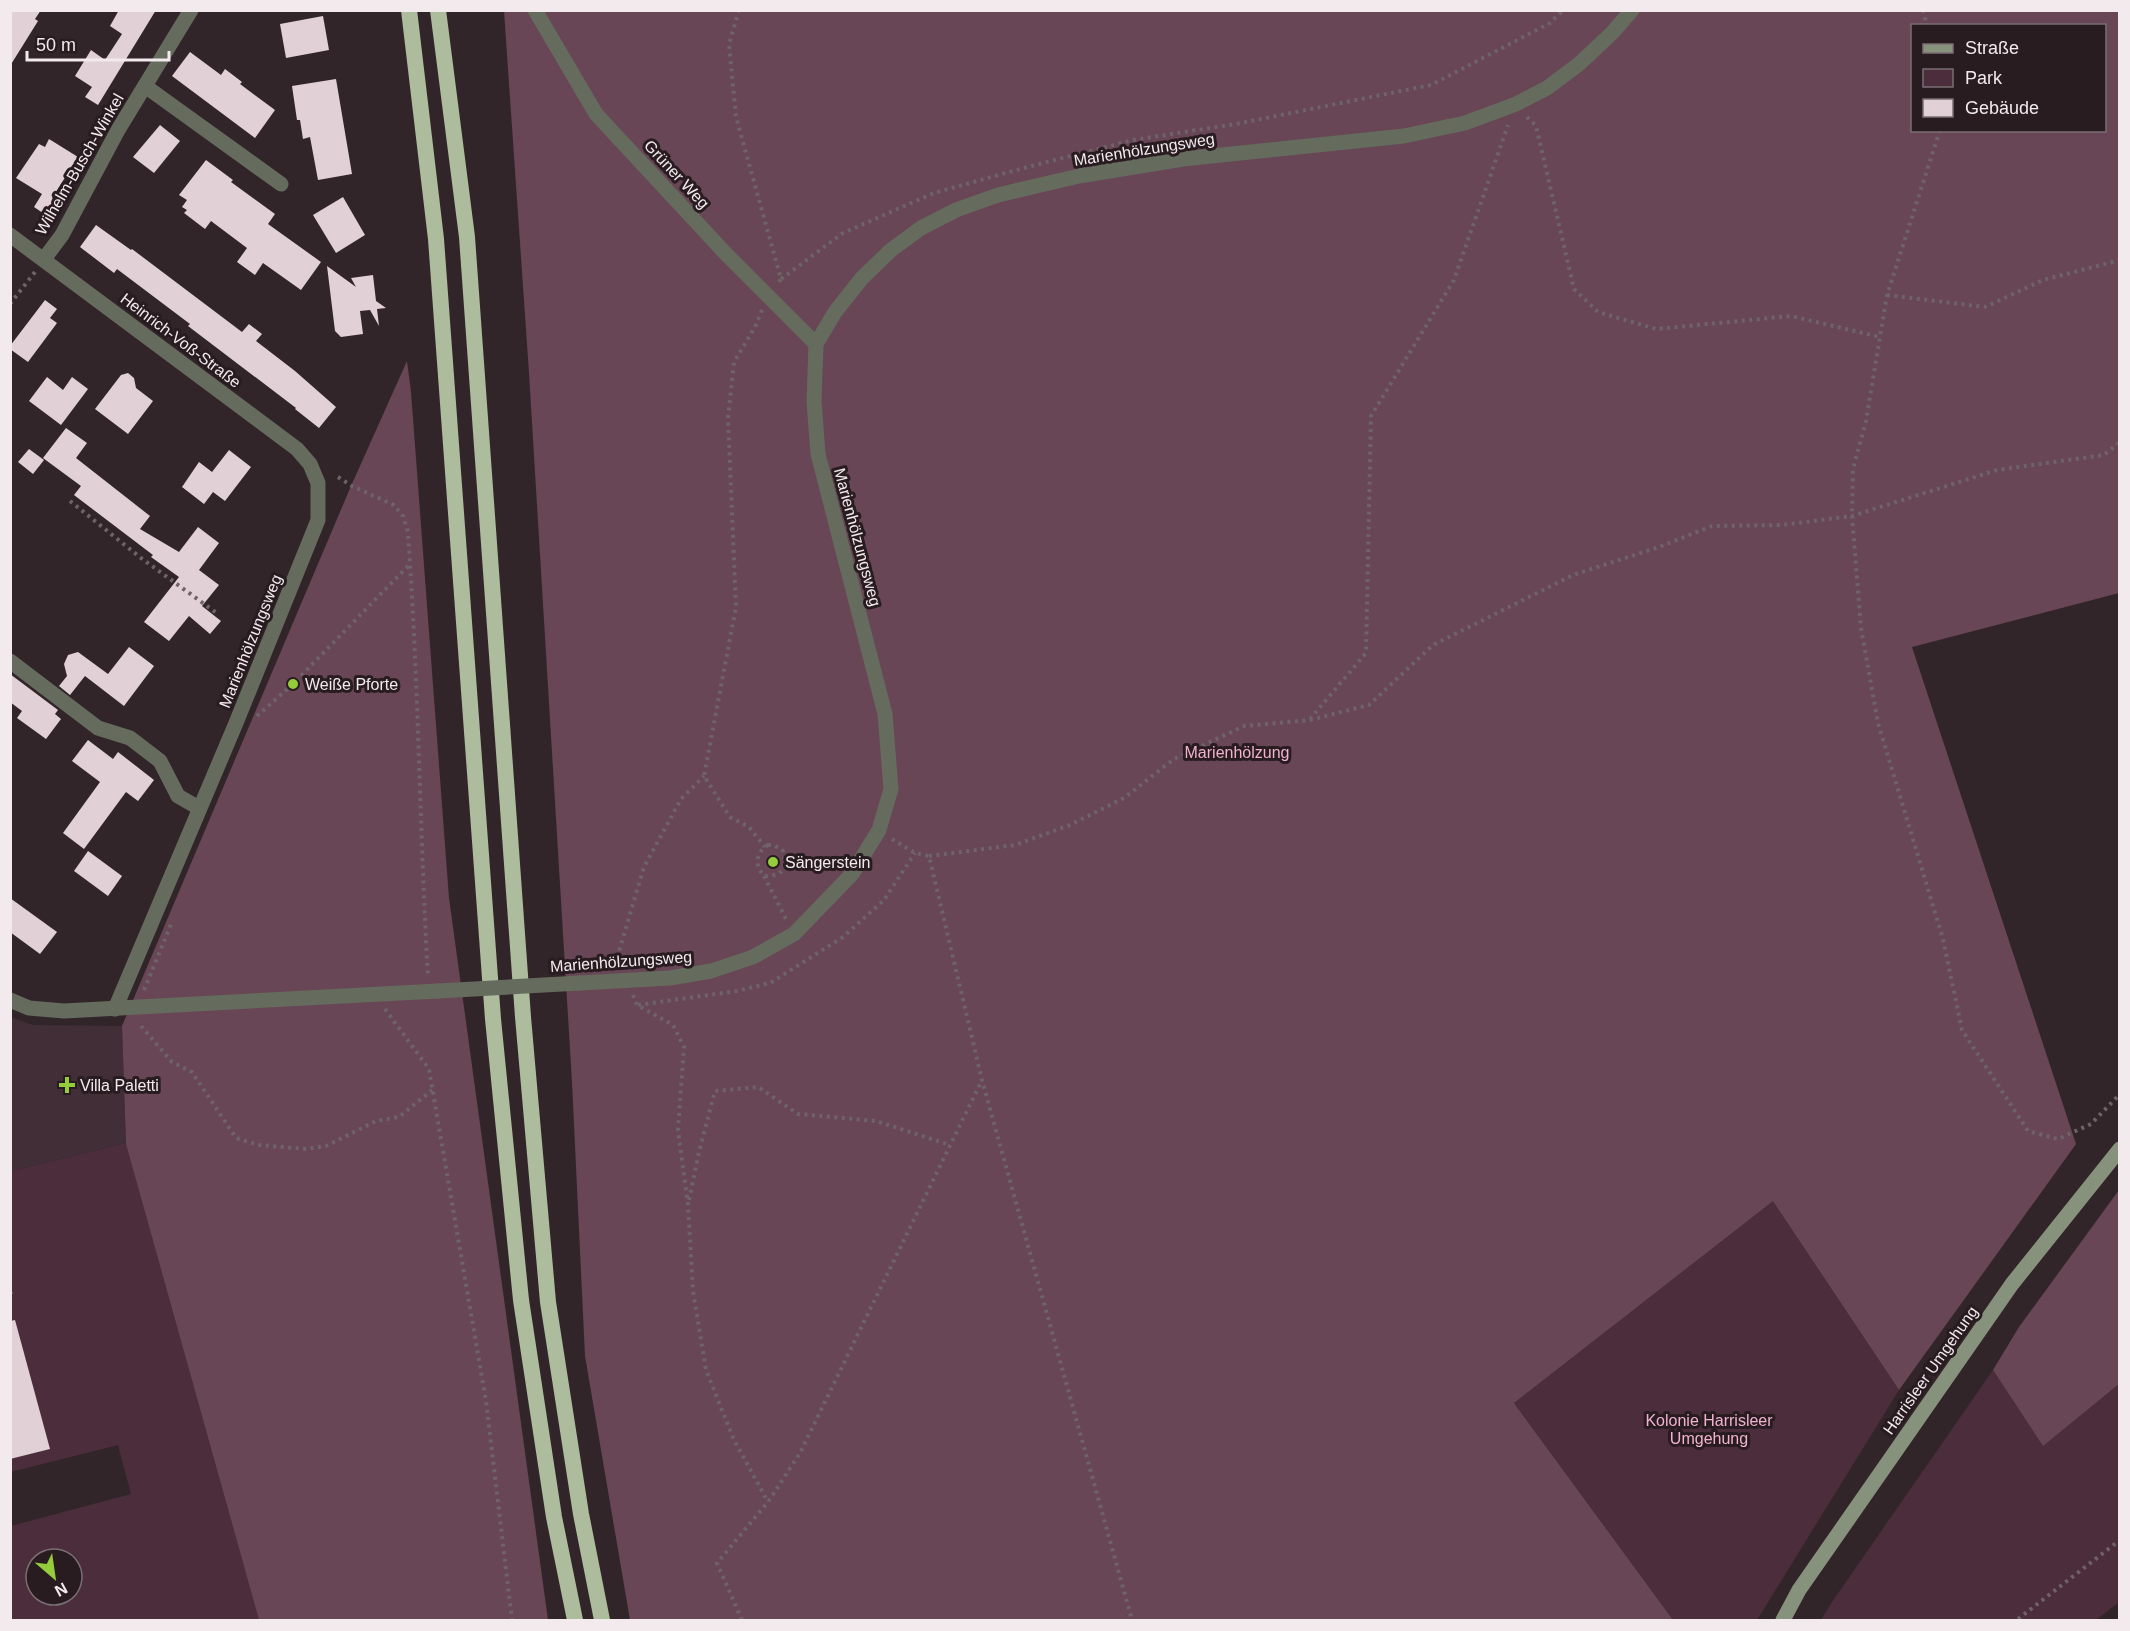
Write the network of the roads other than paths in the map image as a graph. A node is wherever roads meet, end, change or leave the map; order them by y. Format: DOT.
graph roads {
  1 [pos="191,10"];
  2 [pos="409,10"];
  3 [pos="438,10"];
  4 [pos="535,10"];
  5 [pos="1632,10"];
  6 [pos="145,86"];
  7 [pos="281,184"];
  8 [pos="10,235"];
  9 [pos="44,259"];
  10 [pos="816,344"];
  11 [pos="318,483"];
  12 [pos="10,661"];
  13 [pos="199,808"];
  14 [pos="10,1000"];
  15 [pos="115,1009"];
  16 [pos="2120,1149"];
  17 [pos="575,1620"];
  18 [pos="602,1620"];
  19 [pos="1783,1620"];
  1 -- 6 [label="street, Wilhelm-Busch-Winkel"];
  2 -- 17 [label="highway"];
  3 -- 18 [label="highway"];
  4 -- 10 [label="street, Grüner Weg"];
  5 -- 10 [label="street, Marienhölzungsweg"];
  6 -- 7 [label="street, Wilhelm-Busch-Winkel"];
  6 -- 9 [label="street, Wilhelm-Busch-Winkel"];
  8 -- 9 [label="street, Heinrich-Voß-Straße"];
  9 -- 11 [label="street, Heinrich-Voß-Straße"];
  10 -- 15 [label="street, Marienhölzungsweg, bridge"];
  11 -- 13 [label="street, Marienhölzungsweg"];
  12 -- 13 [label="street"];
  13 -- 15 [label="street, Marienhölzungsweg"];
  14 -- 15 [label="street, Marienhölzungsweg"];
  16 -- 19 [label="main road, Harrisleer Umgehung"];
}
